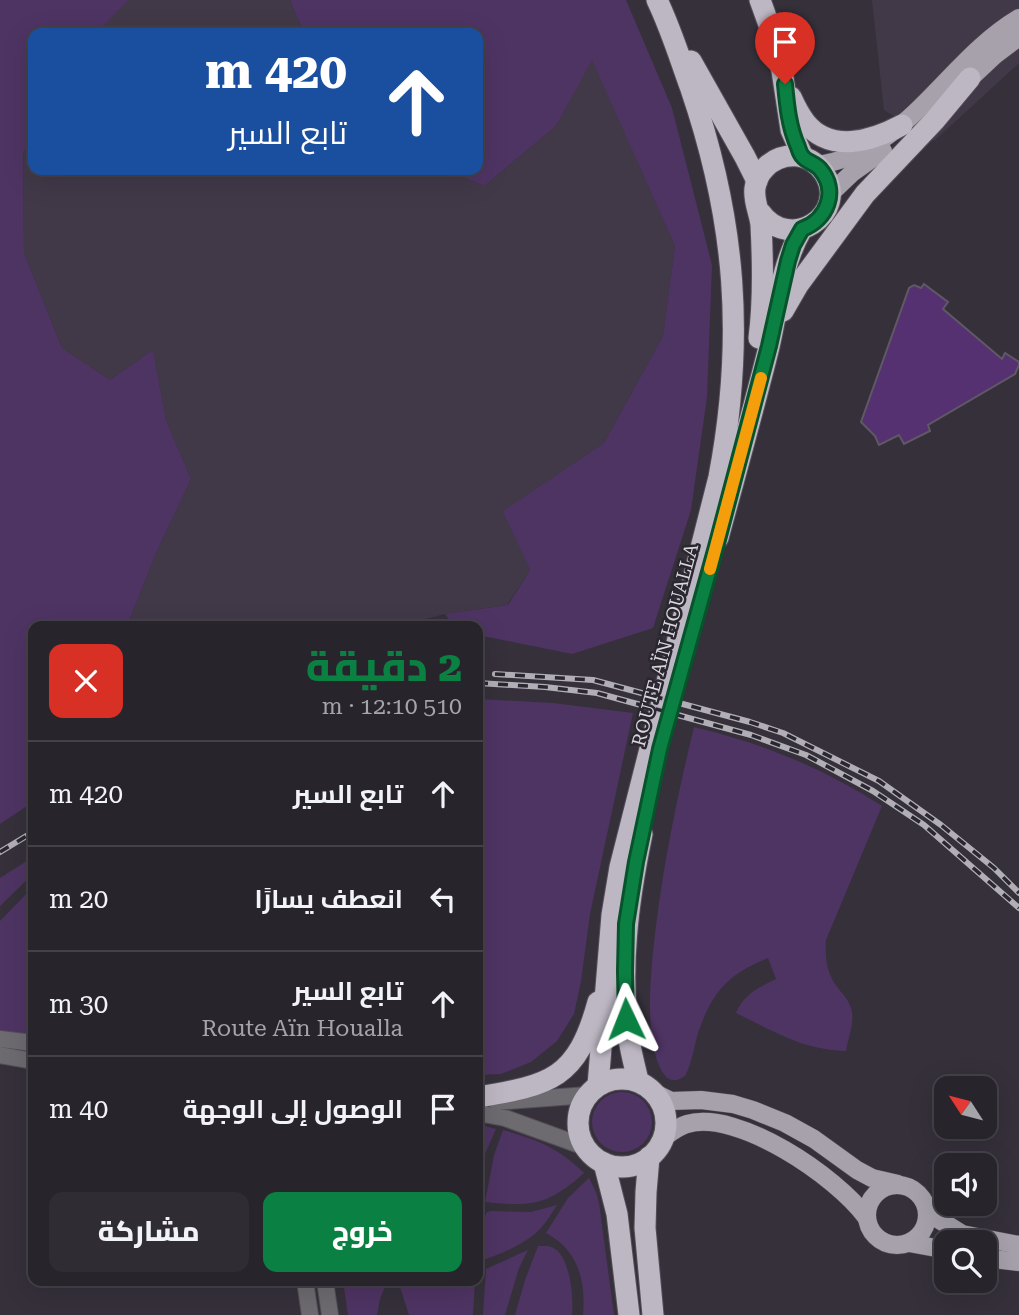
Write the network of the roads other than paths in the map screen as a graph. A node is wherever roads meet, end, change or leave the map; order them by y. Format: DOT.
graph roads {
  1 [pos="657,0"];
  2 [pos="760,0"];
  3 [pos="1019,19"];
  4 [pos="671,30"];
  5 [pos="1019,37"];
  6 [pos="970,79"];
  7 [pos="785,84"];
  8 [pos="902,125"];
  9 [pos="810,161"];
  10 [pos="757,181"];
  11 [pos="830,194"];
  12 [pos="760,212"];
  13 [pos="802,229"];
  14 [pos="769,346"];
  15 [pos="711,508"];
  16 [pos="608,962"];
  17 [pos="0,1039"];
  18 [pos="28,1042"];
  19 [pos="0,1055"];
  20 [pos="28,1059"];
  21 [pos="647,1087"];
  22 [pos="593,1090"];
  23 [pos="483,1097"];
  24 [pos="483,1099"];
  25 [pos="483,1115"];
  26 [pos="663,1138"];
  27 [pos="585,1147"];
  28 [pos="649,1157"];
  29 [pos="604,1163"];
  30 [pos="898,1184"];
  31 [pos="925,1203"];
  32 [pos="866,1217"];
  33 [pos="909,1243"];
  34 [pos="1019,1245"];
  35 [pos="934,1248"];
  36 [pos="997,1259"];
  37 [pos="1019,1262"];
  38 [pos="306,1286"];
  39 [pos="326,1286"];
  40 [pos="310,1315"];
  41 [pos="330,1315"];
  42 [pos="629,1315"];
  43 [pos="653,1315"];
  1 -- 4 [label="highway"];
  2 -- 7 [label="highway"];
  3 -- 8 [label="main road"];
  4 -- 10 [label="highway"];
  4 -- 15 [label="highway"];
  5 -- 6 [label="main road"];
  6 -- 11 [label="main road"];
  6 -- 14 [label="highway"];
  7 -- 8 [label="highway"];
  7 -- 9 [label="highway"];
  8 -- 9 [label="main road"];
  9 -- 10 [label="highway"];
  9 -- 11 [label="highway"];
  10 -- 12 [label="highway"];
  11 -- 13 [label="highway"];
  12 -- 13 [label="highway"];
  12 -- 15 [label="highway"];
  13 -- 14 [label="highway, ROUTE AÏN HOUALLA"];
  14 -- 21 [label="highway, ROUTE AÏN HOUALLA"];
  15 -- 16 [label="highway, ROUTE AÏN HOUALLA"];
  16 -- 22 [label="highway, ROUTE AÏN HOUALLA"];
  16 -- 23 [label="highway"];
  17 -- 18 [label="street"];
  19 -- 20 [label="street"];
  21 -- 22 [label="highway"];
  21 -- 26 [label="highway"];
  21 -- 30 [label="main road"];
  22 -- 24 [label="street"];
  22 -- 27 [label="highway"];
  25 -- 27 [label="street"];
  26 -- 28 [label="highway"];
  26 -- 32 [label="main road"];
  27 -- 29 [label="highway"];
  28 -- 29 [label="highway"];
  28 -- 43 [label="highway"];
  29 -- 42 [label="highway"];
  30 -- 31 [label="main road"];
  30 -- 32 [label="main road"];
  31 -- 33 [label="main road"];
  31 -- 34 [label="main road"];
  32 -- 33 [label="main road"];
  33 -- 35 [label="main road"];
  36 -- 37 [label="main road"];
  38 -- 40 [label="street"];
  39 -- 41 [label="street"];
}
